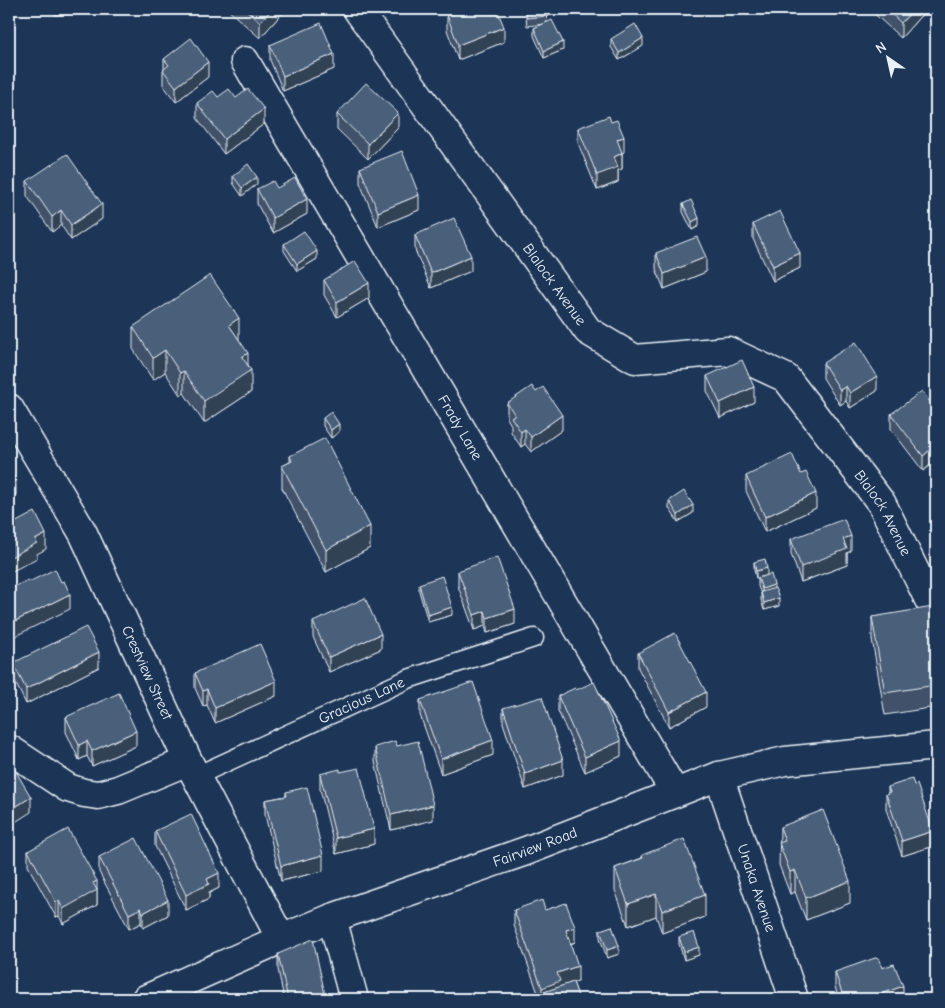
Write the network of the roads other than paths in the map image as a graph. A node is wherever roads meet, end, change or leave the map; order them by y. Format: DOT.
graph roads {
  1 [pos="357,9"];
  2 [pos="245,61"];
  3 [pos="9,408"];
  4 [pos="936,614"];
  5 [pos="534,638"];
  6 [pos="936,746"];
  7 [pos="9,749"];
  8 [pos="192,769"];
  9 [pos="719,776"];
  10 [pos="676,793"];
  11 [pos="332,918"];
  12 [pos="281,939"];
  13 [pos="146,999"];
  14 [pos="354,999"];
  15 [pos="794,999"];
  1 -- 4 [label="street, Blalock Avenue"];
  2 -- 10 [label="street, Frady Lane"];
  3 -- 8 [label="street, Crestview Street"];
  5 -- 8 [label="lane, Gracious Lane"];
  6 -- 9 [label="street, Fairview Road"];
  7 -- 8 [label="street"];
  8 -- 12 [label="street, Crestview Street"];
  9 -- 10 [label="street, Fairview Road"];
  9 -- 15 [label="street, Unaka Avenue"];
  10 -- 11 [label="street, Fairview Road"];
  11 -- 12 [label="street, Fairview Road"];
  11 -- 14 [label="street"];
  12 -- 13 [label="street, Fairview Road"];
}
